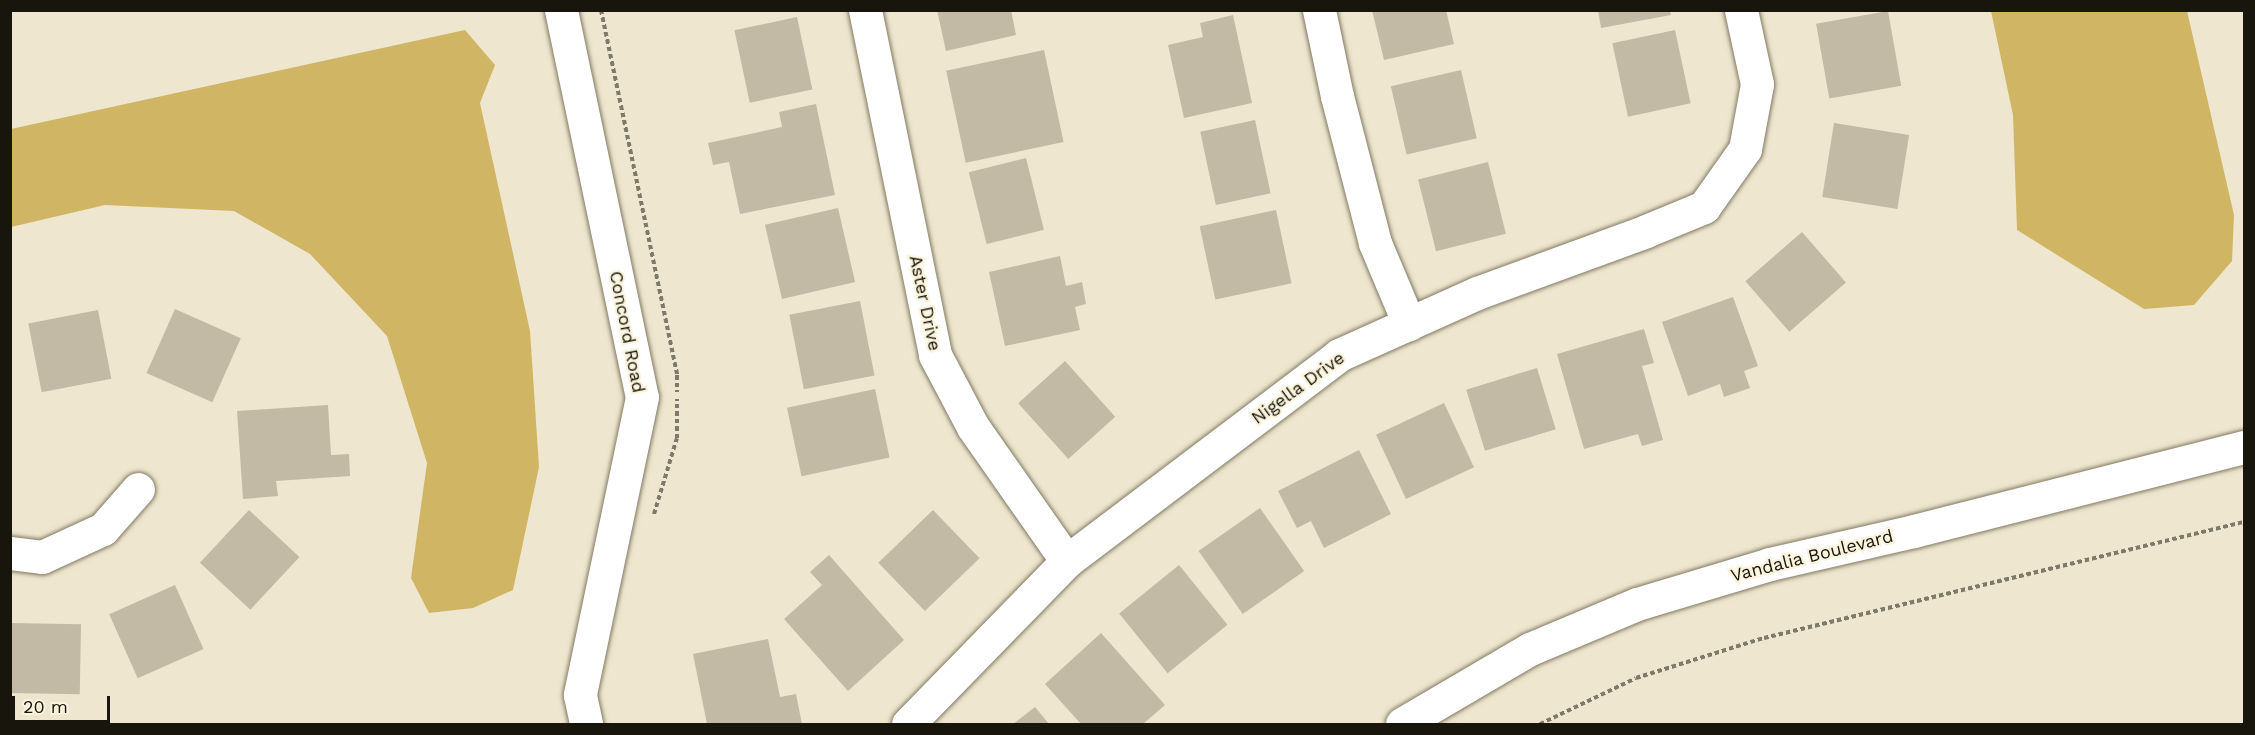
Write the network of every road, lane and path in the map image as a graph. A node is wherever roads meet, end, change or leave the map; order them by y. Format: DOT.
graph roads {
  1 [pos="561,10"];
  2 [pos="866,10"];
  3 [pos="1319,10"];
  4 [pos="1741,10"];
  5 [pos="1409,324"];
  6 [pos="2244,447"];
  7 [pos="138,489"];
  8 [pos="2244,522"];
  9 [pos="10,553"];
  10 [pos="1067,561"];
  11 [pos="586,724"];
  12 [pos="908,724"];
  13 [pos="1402,724"];
  14 [pos="1540,724"];
  1 -- 11 [label="street, Concord Road"];
  2 -- 10 [label="street, Aster Drive"];
  3 -- 5 [label="street"];
  4 -- 5 [label="street, Nigella Drive"];
  5 -- 10 [label="street, Nigella Drive"];
  6 -- 13 [label="street, Vandalia Boulevard"];
  7 -- 9 [label="street"];
  8 -- 14 [label="path"];
  10 -- 12 [label="street, Nigella Drive"];
}
